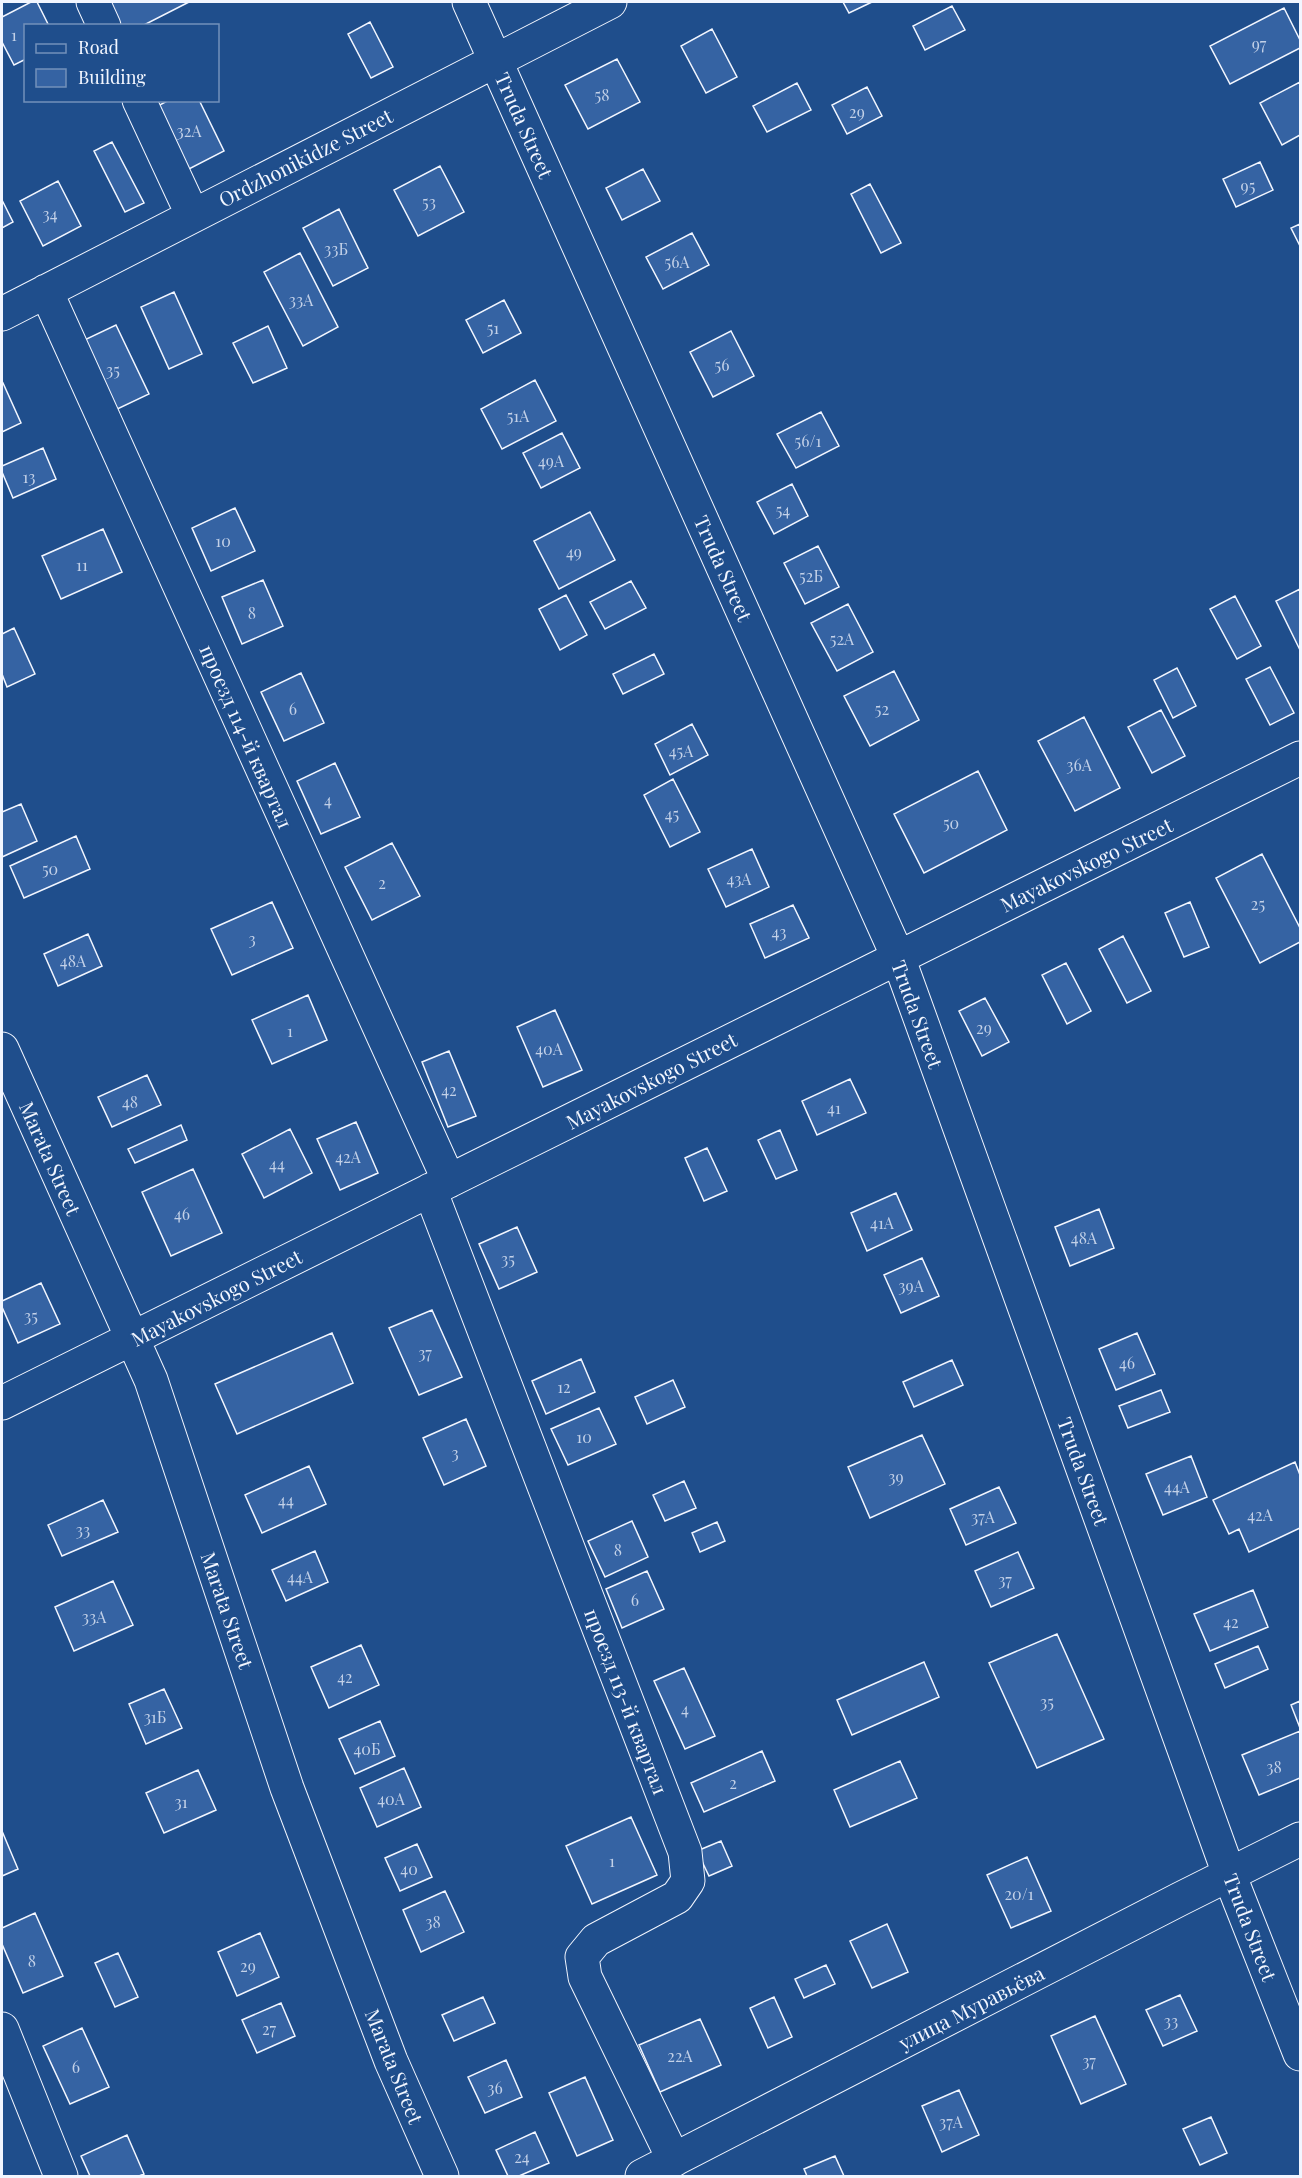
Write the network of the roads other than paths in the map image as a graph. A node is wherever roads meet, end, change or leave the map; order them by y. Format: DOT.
graph roads {
  1 [pos="93,2"];
  2 [pos="469,2"];
  3 [pos="610,2"];
  4 [pos="103,24"];
  5 [pos="496,59"];
  6 [pos="140,102"];
  7 [pos="193,216"];
  8 [pos="46,291"];
  9 [pos="2,314"];
  10 [pos="1300,758"];
  11 [pos="898,957"];
  12 [pos="2,1049"];
  13 [pos="440,1186"];
  14 [pos="132,1339"];
  15 [pos="2,1403"];
  16 [pos="1300,1839"];
  17 [pos="1230,1874"];
  18 [pos="2,2029"];
  19 [pos="1300,2054"];
  20 [pos="674,2160"];
  21 [pos="61,2176"];
  22 [pos="442,2176"];
  23 [pos="642,2176"];
  1 -- 4 [label="street"];
  2 -- 5 [label="street, Truda Street"];
  3 -- 5 [label="street, Ordzhonikidze Street"];
  5 -- 7 [label="street, Ordzhonikidze Street"];
  5 -- 11 [label="street, Truda Street"];
  6 -- 7 [label="street"];
  7 -- 8 [label="street, Ordzhonikidze Street"];
  8 -- 9 [label="street, Ordzhonikidze Street"];
  8 -- 13 [label="street, проезд 114-й квартал"];
  10 -- 11 [label="street, Mayakovskogo Street"];
  11 -- 13 [label="street, Mayakovskogo Street"];
  11 -- 17 [label="street, Truda Street"];
  12 -- 14 [label="street, Marata Street"];
  13 -- 14 [label="street, Mayakovskogo Street"];
  13 -- 20 [label="street, проезд 113-й квартал"];
  14 -- 15 [label="street, Mayakovskogo Street"];
  14 -- 22 [label="street, Marata Street"];
  16 -- 17 [label="street, улица Муравьёва"];
  17 -- 19 [label="street, Truda Street"];
  17 -- 20 [label="street, улица Муравьёва"];
  18 -- 21 [label="street"];
  20 -- 23 [label="street, улица Муравьёва"];
}
